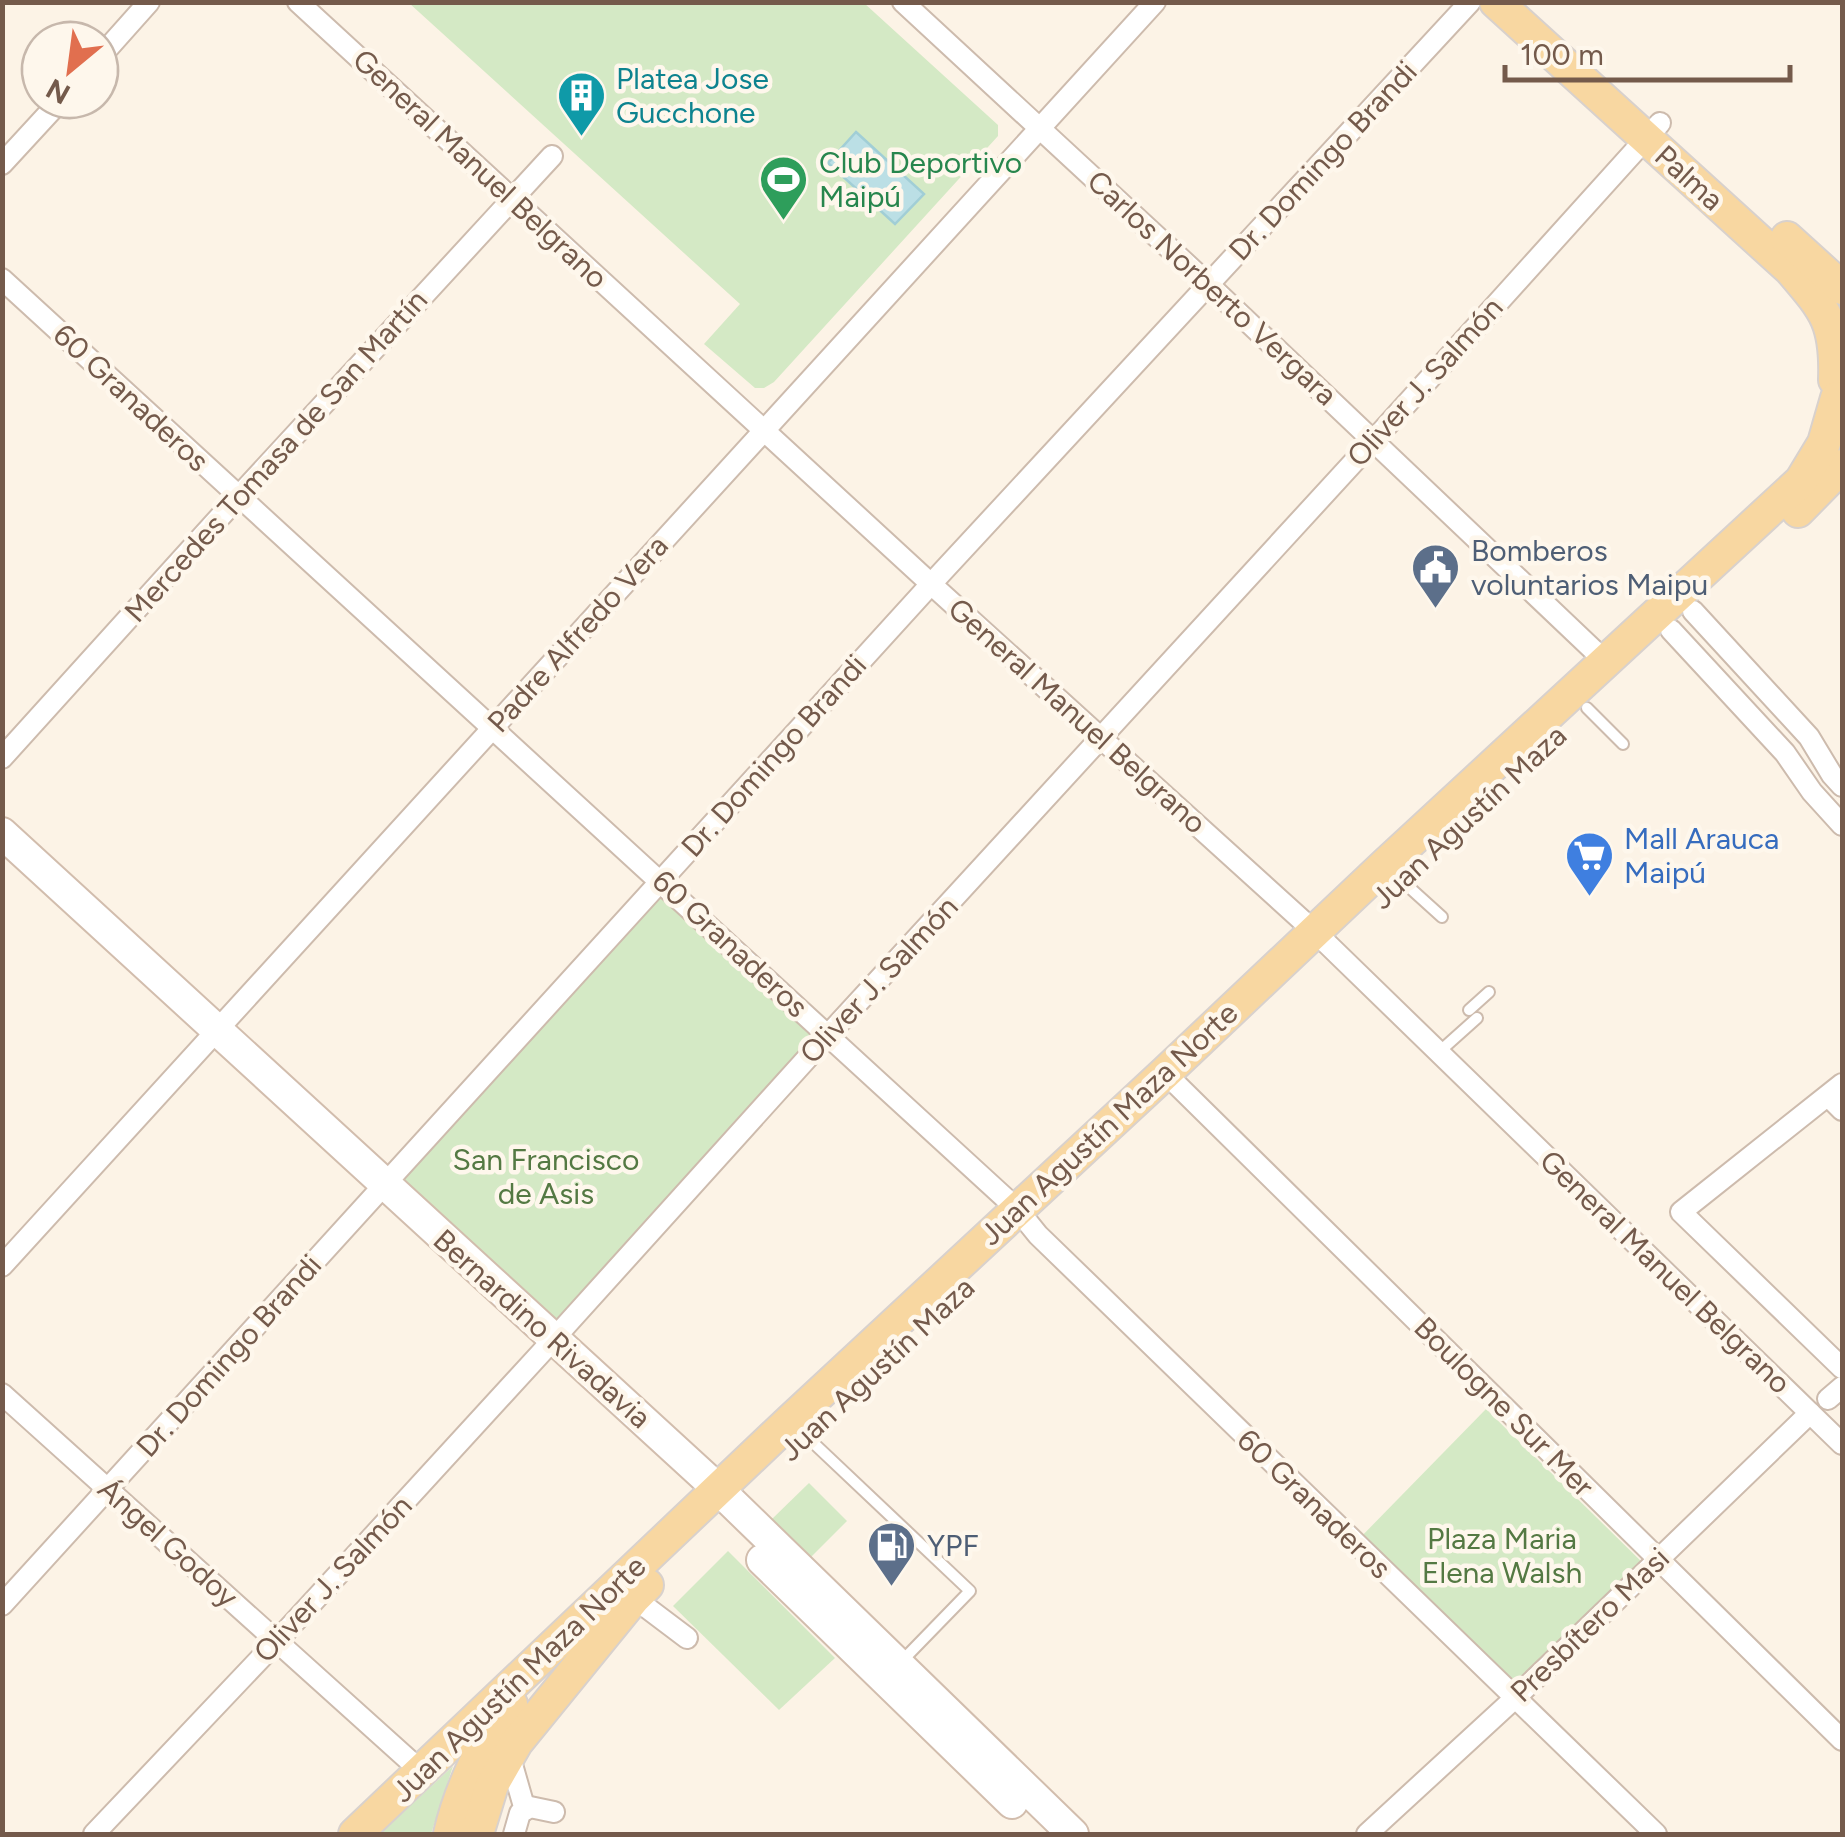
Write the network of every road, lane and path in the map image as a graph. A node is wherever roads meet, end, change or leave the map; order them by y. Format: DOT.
graph roads {
  1 [pos="149,2"];
  2 [pos="298,2"];
  3 [pos="902,2"];
  4 [pos="1155,2"];
  5 [pos="1470,2"];
  6 [pos="1496,2"];
  7 [pos="1525,2"];
  8 [pos="120,35"];
  9 [pos="43,120"];
  10 [pos="1040,127"];
  11 [pos="1652,130"];
  12 [pos="552,156"];
  13 [pos="2,164"];
  14 [pos="512,198"];
  15 [pos="2,279"];
  16 [pos="1208,284"];
  17 [pos="1842,288"];
  18 [pos="1839,387"];
  19 [pos="764,430"];
  20 [pos="1374,440"];
  21 [pos="1842,466"];
  22 [pos="238,497"];
  23 [pos="931,584"];
  24 [pos="1682,620"];
  25 [pos="1605,661"];
  26 [pos="1587,708"];
  27 [pos="493,727"];
  28 [pos="1102,737"];
  29 [pos="1623,744"];
  30 [pos="2,758"];
  31 [pos="1842,786"];
  32 [pos="1842,825"];
  33 [pos="2,833"];
  34 [pos="2,860"];
  35 [pos="1400,879"];
  36 [pos="661,880"];
  37 [pos="1442,918"];
  38 [pos="1323,939"];
  39 [pos="1488,992"];
  40 [pos="828,1034"];
  41 [pos="210,1037"];
  42 [pos="1439,1053"];
  43 [pos="1172,1080"];
  44 [pos="1838,1096"];
  45 [pos="379,1192"];
  46 [pos="1023,1217"];
  47 [pos="2,1266"];
  48 [pos="547,1346"];
  49 [pos="1842,1368"];
  50 [pos="2,1394"];
  51 [pos="1810,1412"];
  52 [pos="806,1436"];
  53 [pos="1842,1444"];
  54 [pos="108,1489"];
  55 [pos="719,1504"];
  56 [pos="1659,1560"];
  57 [pos="634,1598"];
  58 [pos="2,1605"];
  59 [pos="571,1631"];
  60 [pos="687,1638"];
  61 [pos="277,1641"];
  62 [pos="891,1672"];
  63 [pos="1515,1698"];
  64 [pos="1842,1740"];
  65 [pos="509,1754"];
  66 [pos="422,1772"];
  67 [pos="524,1810"];
  68 [pos="554,1812"];
  69 [pos="94,1834"];
  70 [pos="355,1834"];
  71 [pos="450,1834"];
  72 [pos="477,1834"];
  73 [pos="514,1834"];
  74 [pos="1044,1834"];
  75 [pos="1073,1834"];
  76 [pos="1367,1834"];
  77 [pos="1656,1834"];
  1 -- 8 [label="street"];
  2 -- 14 [label="street, General Manuel Belgrano"];
  3 -- 10 [label="street, Carlos Norberto Vergara"];
  4 -- 10 [label="street, Padre Alfredo Vera"];
  5 -- 16 [label="street, Dr. Domingo Brandi"];
  6 -- 11 [label="main road, Palma"];
  7 -- 11 [label="main road, Palma"];
  9 -- 13 [label="street"];
  10 -- 16 [label="street, Carlos Norberto Vergara"];
  10 -- 19 [label="street, Padre Alfredo Vera"];
  11 -- 17 [label="main road, Palma"];
  11 -- 18 [label="main road, Palma"];
  11 -- 20 [label="street, Oliver J. Salmón"];
  12 -- 14 [label="street, Mercedes Tomasa de San Martín"];
  14 -- 19 [label="street, General Manuel Belgrano"];
  14 -- 22 [label="street, Mercedes Tomasa de San Martín"];
  15 -- 22 [label="street, 60 Granaderos"];
  16 -- 20 [label="street, Carlos Norberto Vergara"];
  16 -- 23 [label="street, Dr. Domingo Brandi"];
  18 -- 25 [label="main road, Juan Agustín Maza Norte"];
  19 -- 23 [label="street, General Manuel Belgrano"];
  19 -- 27 [label="street, Padre Alfredo Vera"];
  20 -- 25 [label="street, Carlos Norberto Vergara"];
  20 -- 28 [label="street, Oliver J. Salmón"];
  21 -- 24 [label="main road, Juan Agustín Maza"];
  22 -- 27 [label="street, 60 Granaderos"];
  22 -- 30 [label="street, Mercedes Tomasa de San Martín"];
  23 -- 28 [label="street, General Manuel Belgrano"];
  23 -- 36 [label="street, Dr. Domingo Brandi"];
  24 -- 26 [label="main road, Juan Agustín Maza"];
  24 -- 31 [label="street"];
  24 -- 32 [label="street"];
  25 -- 38 [label="main road, Juan Agustín Maza Norte"];
  26 -- 29 [label="lane"];
  26 -- 35 [label="main road, Juan Agustín Maza"];
  27 -- 36 [label="street, 60 Granaderos"];
  27 -- 41 [label="street, Padre Alfredo Vera"];
  28 -- 38 [label="street, General Manuel Belgrano"];
  28 -- 40 [label="street, Oliver J. Salmón"];
  33 -- 41 [label="street, Bernardino Rivadavia"];
  34 -- 41 [label="street, Bernardino Rivadavia"];
  35 -- 37 [label="lane"];
  35 -- 38 [label="main road, Juan Agustín Maza"];
  36 -- 40 [label="street, 60 Granaderos"];
  36 -- 45 [label="street, Dr. Domingo Brandi"];
  38 -- 42 [label="street, General Manuel Belgrano"];
  38 -- 43 [label="main road, Juan Agustín Maza Norte"];
  39 -- 42 [label="lane"];
  40 -- 46 [label="street, 60 Granaderos"];
  40 -- 48 [label="street, Oliver J. Salmón"];
  41 -- 45 [label="street, Bernardino Rivadavia"];
  41 -- 47 [label="street, Padre Alfredo Vera"];
  42 -- 51 [label="street, General Manuel Belgrano"];
  43 -- 46 [label="main road, Juan Agustín Maza Norte"];
  43 -- 56 [label="street, Boulogne Sur Mer"];
  44 -- 49 [label="street"];
  45 -- 48 [label="street, Bernardino Rivadavia"];
  45 -- 54 [label="street, Dr. Domingo Brandi"];
  46 -- 52 [label="main road, Juan Agustín Maza"];
  46 -- 55 [label="main road, Juan Agustín Maza Norte"];
  46 -- 63 [label="street, 60 Granaderos"];
  48 -- 55 [label="street, Bernardino Rivadavia"];
  48 -- 61 [label="street, Oliver J. Salmón"];
  50 -- 54 [label="street, Ángel Godoy"];
  51 -- 53 [label="street, General Manuel Belgrano"];
  51 -- 56 [label="street, Presbítero Masi"];
  52 -- 55 [label="main road, Juan Agustín Maza"];
  52 -- 62 [label="lane"];
  54 -- 58 [label="street, Dr. Domingo Brandi"];
  54 -- 61 [label="street, Ángel Godoy"];
  55 -- 57 [label="main road, Juan Agustín Maza"];
  55 -- 59 [label="main road, Juan Agustín Maza Norte"];
  55 -- 62 [label="street, Bernardino Rivadavia"];
  56 -- 63 [label="street, Presbítero Masi"];
  56 -- 64 [label="street, Boulogne Sur Mer"];
  57 -- 60 [label="street"];
  57 -- 65 [label="main road, Juan Agustín Maza"];
  59 -- 66 [label="main road, Juan Agustín Maza Norte"];
  59 -- 71 [label="main road"];
  61 -- 66 [label="street, Ángel Godoy"];
  61 -- 69 [label="street, Oliver J. Salmón"];
  62 -- 74 [label="street, Bernardino Rivadavia"];
  62 -- 75 [label="street, Bernardino Rivadavia"];
  63 -- 76 [label="street, Presbítero Masi"];
  63 -- 77 [label="street, 60 Granaderos"];
  65 -- 67 [label="street"];
  65 -- 72 [label="main road, Juan Agustín Maza"];
  66 -- 70 [label="main road, Juan Agustín Maza Norte"];
  67 -- 68 [label="street"];
  67 -- 73 [label="street"];
}
